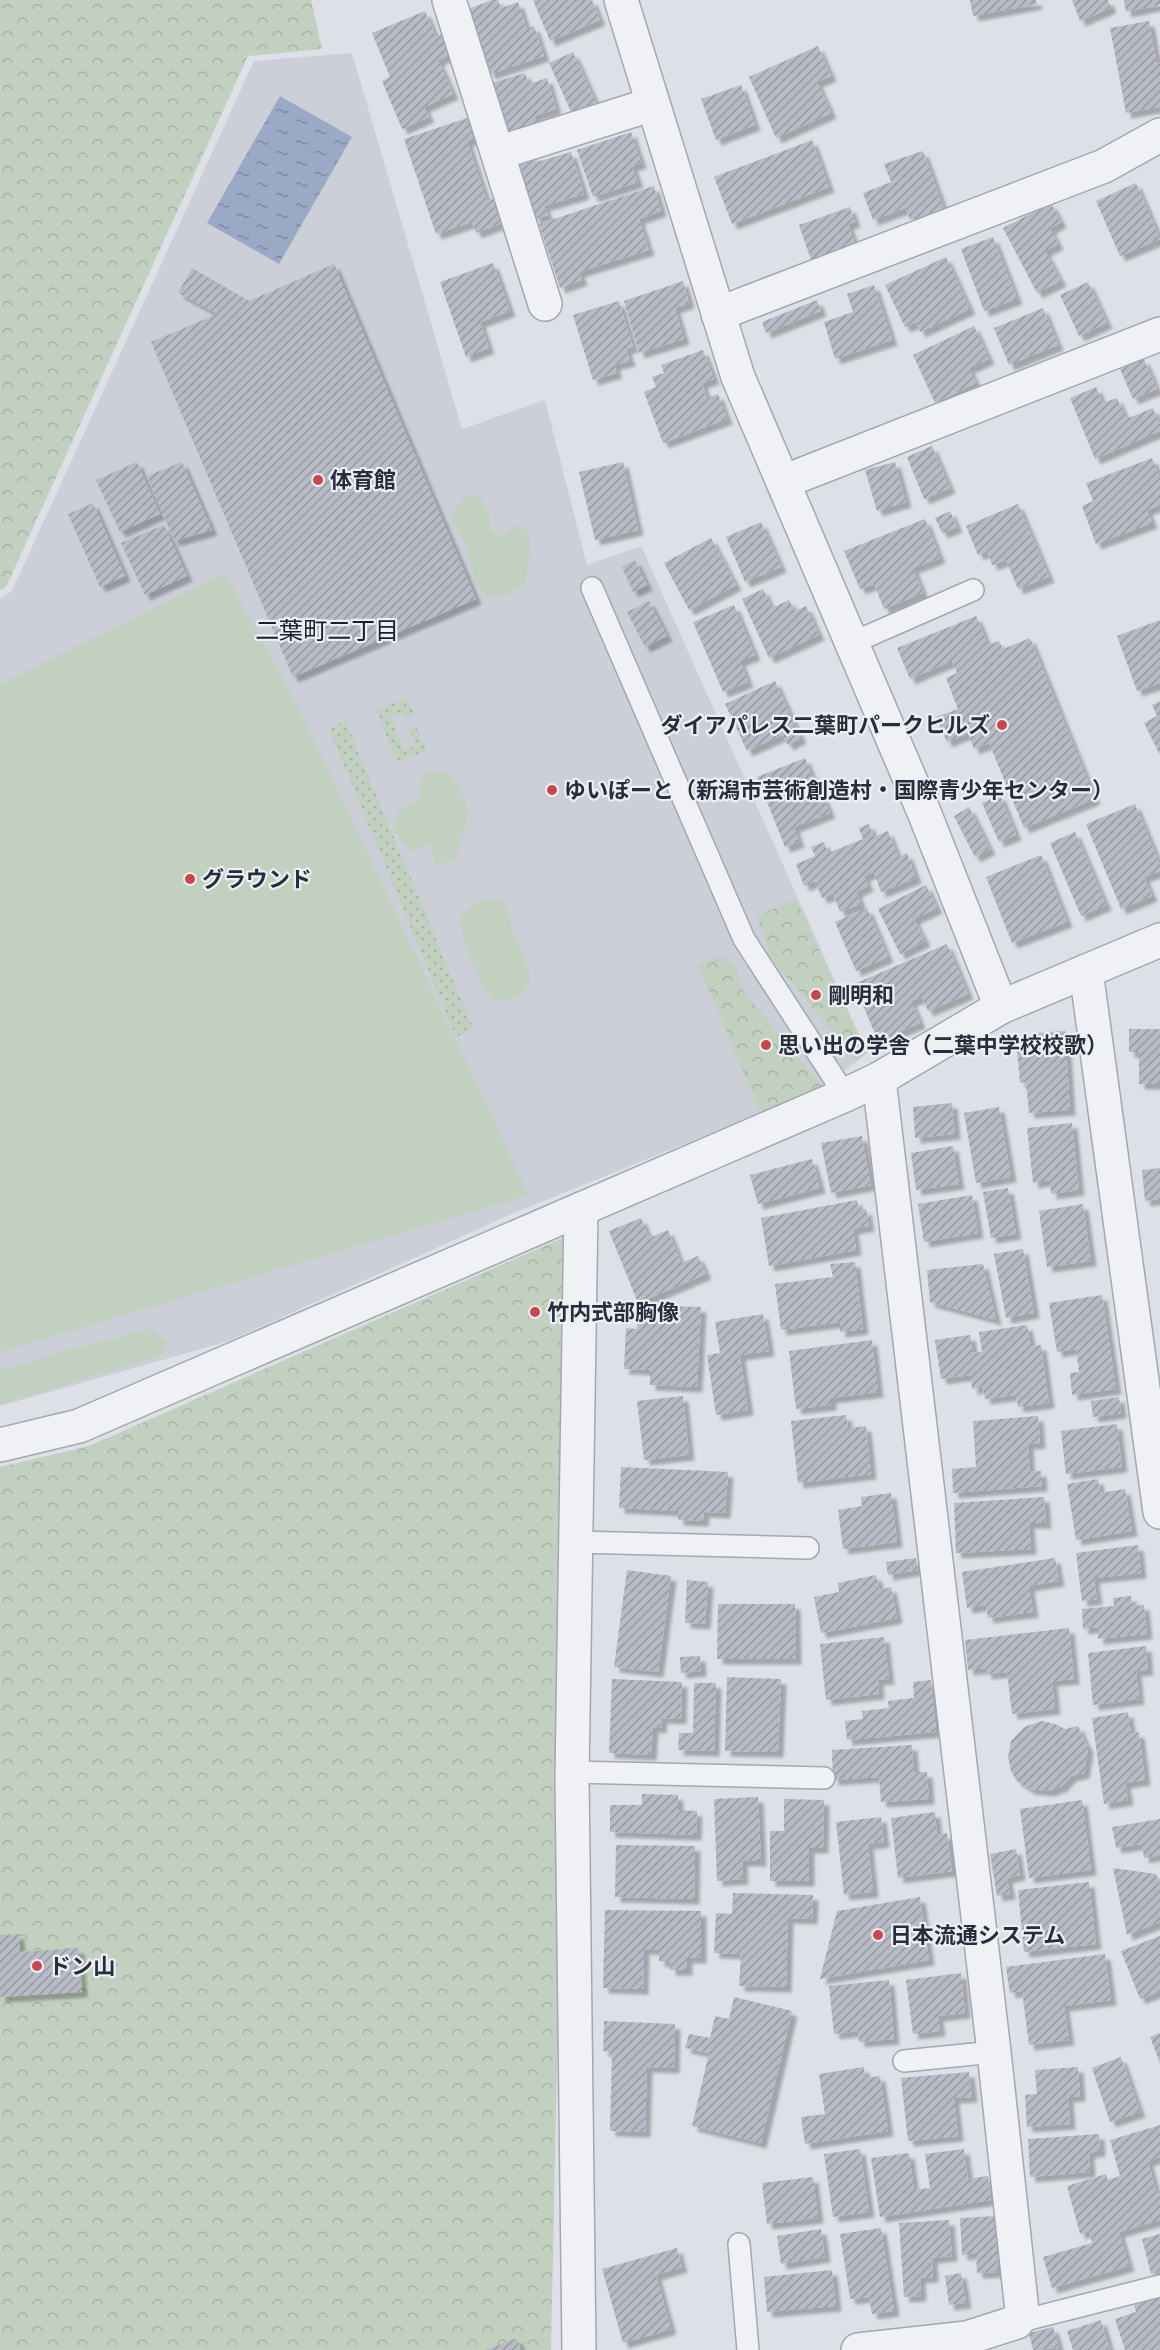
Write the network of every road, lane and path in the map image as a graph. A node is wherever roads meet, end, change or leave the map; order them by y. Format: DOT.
graph roads {
  1 [pos="621,0"];
  2 [pos="454,1"];
  3 [pos="653,104"];
  4 [pos="1160,135"];
  5 [pos="498,153"];
  6 [pos="545,304"];
  7 [pos="718,314"];
  8 [pos="1160,334"];
  9 [pos="783,482"];
  10 [pos="592,588"];
  11 [pos="974,590"];
  12 [pos="852,643"];
  13 [pos="1160,940"];
  14 [pos="1086,971"];
  15 [pos="1001,1007"];
  16 [pos="879,1079"];
  17 [pos="845,1095"];
  18 [pos="581,1209"];
  19 [pos="0,1445"];
  20 [pos="1160,1512"];
  21 [pos="576,1542"];
  22 [pos="808,1548"];
  23 [pos="572,1772"];
  24 [pos="824,1778"];
  25 [pos="994,2052"];
  26 [pos="904,2061"];
  27 [pos="740,2244"];
  28 [pos="1160,2286"];
  29 [pos="1017,2322"];
  30 [pos="968,2344"];
  31 [pos="579,2350"];
  32 [pos="748,2350"];
  33 [pos="858,2350"];
  1 -- 3 [label="street"];
  2 -- 5 [label="street"];
  3 -- 5 [label="street"];
  3 -- 7 [label="street"];
  4 -- 7 [label="street"];
  5 -- 6 [label="street"];
  7 -- 9 [label="street"];
  8 -- 9 [label="street"];
  9 -- 12 [label="street"];
  10 -- 17 [label="lane"];
  11 -- 12 [label="lane"];
  12 -- 15 [label="street"];
  13 -- 14 [label="street"];
  14 -- 15 [label="street"];
  14 -- 20 [label="street"];
  15 -- 16 [label="street"];
  16 -- 17 [label="street"];
  16 -- 25 [label="street"];
  17 -- 18 [label="street"];
  18 -- 19 [label="street"];
  18 -- 21 [label="street"];
  21 -- 22 [label="lane"];
  21 -- 23 [label="street"];
  23 -- 24 [label="lane"];
  23 -- 31 [label="street"];
  25 -- 26 [label="lane"];
  25 -- 29 [label="street"];
  27 -- 32 [label="lane"];
  28 -- 29 [label="lane"];
  29 -- 30 [label="street"];
  30 -- 33 [label="street"];
}
